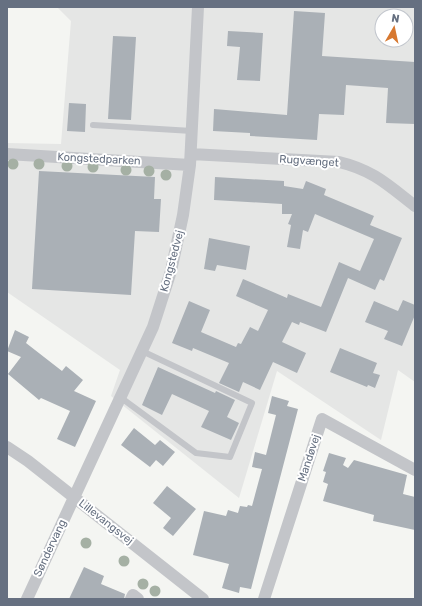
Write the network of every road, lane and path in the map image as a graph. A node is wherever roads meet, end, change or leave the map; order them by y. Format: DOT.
graph roads {
  1 [pos="198,7"];
  2 [pos="93,125"];
  3 [pos="192,131"];
  4 [pos="7,154"];
  5 [pos="190,159"];
  6 [pos="415,206"];
  7 [pos="142,351"];
  8 [pos="120,397"];
  9 [pos="7,447"];
  10 [pos="415,470"];
  11 [pos="74,497"];
  12 [pos="27,599"];
  13 [pos="131,599"];
  14 [pos="138,599"];
  15 [pos="202,599"];
  16 [pos="264,599"];
  1 -- 3 [label="street, Kongstedvej"];
  2 -- 3 [label="lane"];
  3 -- 5 [label="street, Kongstedvej"];
  4 -- 5 [label="street, Kongstedparken"];
  5 -- 6 [label="street, Rugvænget"];
  5 -- 7 [label="street, Kongstedvej"];
  7 -- 8 [label="street, Kongstedvej"];
  7 -- 8 [label="lane"];
  8 -- 11 [label="street, Kongstedvej"];
  9 -- 11 [label="street, Lillevangsvej"];
  10 -- 16 [label="street, Mandøvej"];
  11 -- 12 [label="street, Søndervang"];
  11 -- 15 [label="street, Lillevangsvej"];
  13 -- 14 [label="street"];
}
